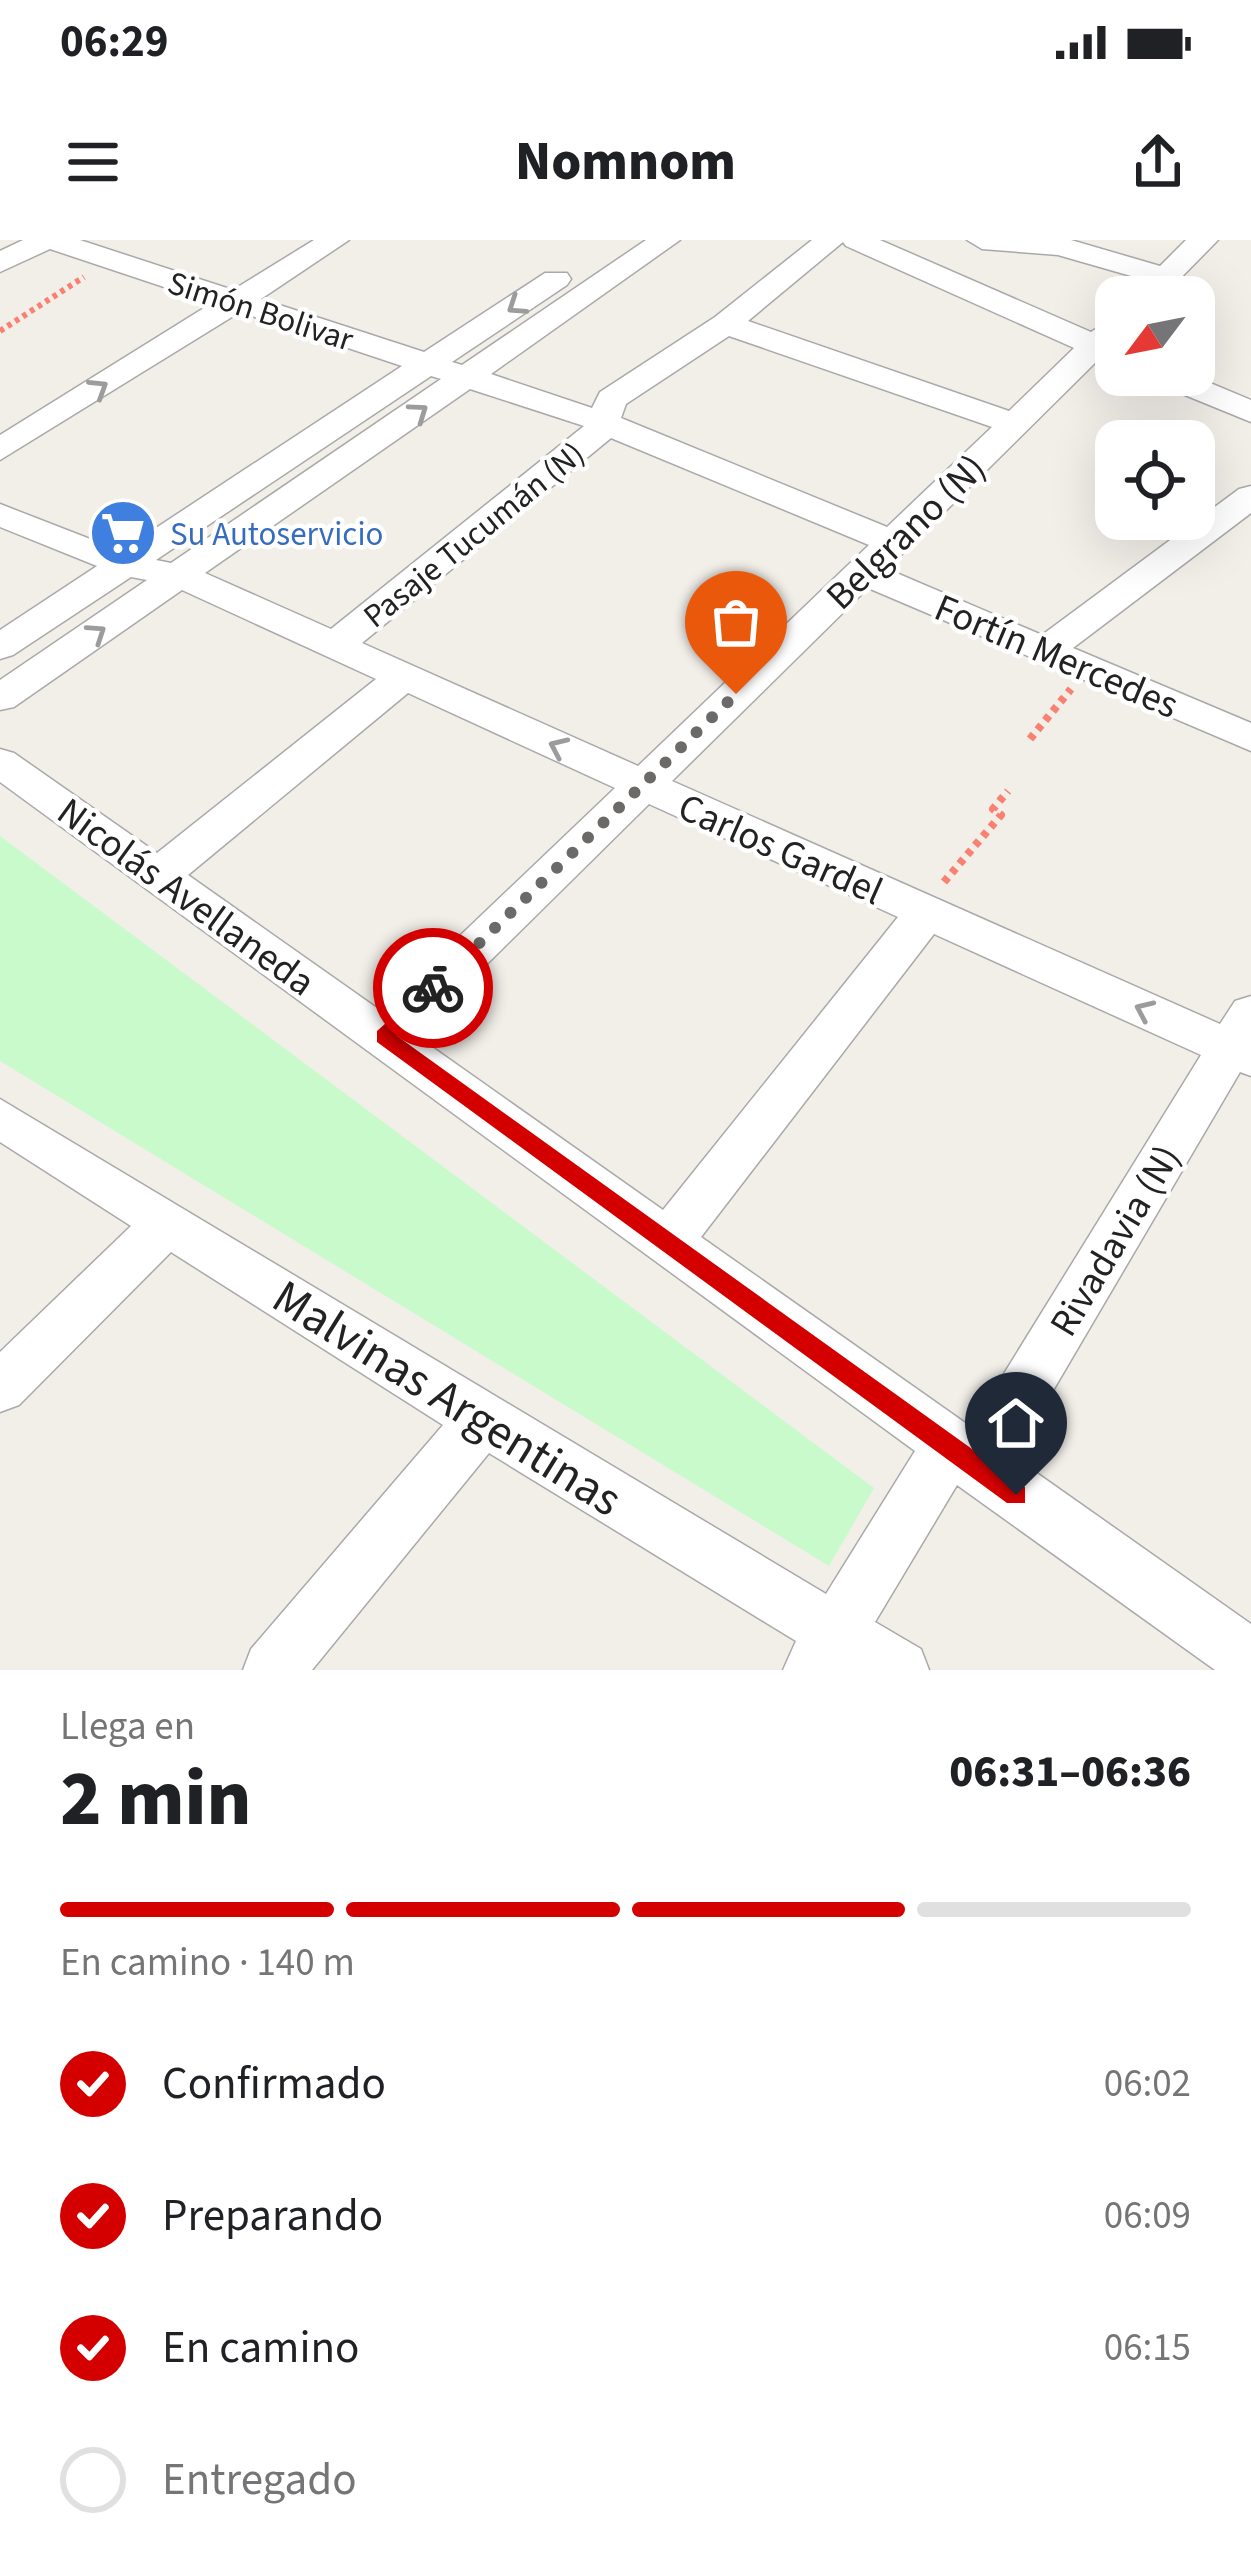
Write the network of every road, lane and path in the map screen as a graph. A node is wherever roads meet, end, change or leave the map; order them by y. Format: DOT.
graph roads {
  1 [pos="48,240"];
  2 [pos="334,240"];
  3 [pos="613,240"];
  4 [pos="664,240"];
  5 [pos="830,240"];
  6 [pos="856,240"];
  7 [pos="940,240"];
  8 [pos="982,240"];
  9 [pos="1149,240"];
  10 [pos="1034,242"];
  11 [pos="1197,246"];
  12 [pos="111,261"];
  13 [pos="899,261"];
  14 [pos="0,263"];
  15 [pos="1130,276"];
  16 [pos="1166,276"];
  17 [pos="234,303"];
  18 [pos="727,324"];
  19 [pos="0,331"];
  20 [pos="1095,337"];
  21 [pos="1095,354"];
  22 [pos="430,364"];
  23 [pos="472,375"];
  24 [pos="1213,396"];
  25 [pos="1251,412"];
  26 [pos="600,421"];
  27 [pos="1015,424"];
  28 [pos="0,450"];
  29 [pos="1251,496"];
  30 [pos="0,515"];
  31 [pos="893,542"];
  32 [pos="123,564"];
  33 [pos="862,572"];
  34 [pos="181,576"];
  35 [pos="334,646"];
  36 [pos="0,647"];
  37 [pos="1046,650"];
  38 [pos="1088,668"];
  39 [pos="403,677"];
  40 [pos="0,698"];
  41 [pos="1251,738"];
  42 [pos="1030,739"];
  43 [pos="0,763"];
  44 [pos="643,785"];
  45 [pos="1008,791"];
  46 [pos="159,875"];
  47 [pos="922,912"];
  48 [pos="384,1037"];
  49 [pos="1244,1040"];
  50 [pos="0,1118"];
  51 [pos="168,1222"];
  52 [pos="668,1241"];
  53 [pos="0,1388"];
  54 [pos="482,1420"];
  55 [pos="963,1456"];
  56 [pos="825,1653"];
  57 [pos="1251,1660"];
  58 [pos="273,1670"];
  59 [pos="899,1670"];
  1 -- 12 [label="street, Simón Bolivar"];
  1 -- 14 [label="street"];
  2 -- 17 [label="street"];
  3 -- 22 [label="street, one-way"];
  4 -- 23 [label="street"];
  5 -- 18 [label="street, Pasaje Tucumán (N)"];
  6 -- 13 [label="street"];
  7 -- 13 [label="street"];
  8 -- 10 [label="street"];
  9 -- 11 [label="street"];
  10 -- 15 [label="street"];
  11 -- 16 [label="street"];
  12 -- 17 [label="street, Simón Bolivar"];
  12 -- 19 [label="path"];
  13 -- 20 [label="street"];
  17 -- 22 [label="street, Simón Bolivar"];
  28 -- 17 [label="street, one-way"];
  18 -- 26 [label="street, Pasaje Tucumán (N)"];
  18 -- 27 [label="street"];
  21 -- 27 [label="street, Belgrano (N)"];
  22 -- 23 [label="street, Simón Bolivar"];
  22 -- 32 [label="street"];
  23 -- 26 [label="street"];
  34 -- 23 [label="street, one-way"];
  24 -- 25 [label="street"];
  26 -- 31 [label="street"];
  26 -- 35 [label="street, Pasaje Tucumán (N)"];
  27 -- 31 [label="street, Belgrano (N)"];
  29 -- 37 [label="street"];
  30 -- 32 [label="street, Carlos Gardel"];
  31 -- 33 [label="street, Belgrano (N)"];
  32 -- 34 [label="street, Carlos Gardel"];
  32 -- 36 [label="street"];
  33 -- 37 [label="street, Fortín Mercedes"];
  33 -- 44 [label="street, Belgrano (N)"];
  34 -- 35 [label="street, Carlos Gardel"];
  40 -- 34 [label="street, one-way"];
  35 -- 39 [label="street, Carlos Gardel"];
  37 -- 38 [label="street, Fortín Mercedes"];
  38 -- 41 [label="street, Fortín Mercedes"];
  38 -- 42 [label="path"];
  44 -- 39 [label="street, Carlos Gardel, one-way"];
  39 -- 46 [label="street, Pasaje Tucumán (N)"];
  43 -- 46 [label="street, Nicolás Avellaneda"];
  44 -- 47 [label="street, Carlos Gardel"];
  44 -- 48 [label="street, Belgrano (N)"];
  45 -- 47 [label="path"];
  46 -- 48 [label="street, Nicolás Avellaneda"];
  49 -- 47 [label="street, Carlos Gardel, one-way"];
  47 -- 52 [label="street"];
  48 -- 52 [label="street, Nicolás Avellaneda"];
  49 -- 55 [label="street, Rivadavia (N)"];
  50 -- 51 [label="street, Malvinas Argentinas"];
  51 -- 53 [label="street"];
  51 -- 54 [label="street, Malvinas Argentinas"];
  52 -- 55 [label="street, Nicolás Avellaneda"];
  54 -- 56 [label="street, Malvinas Argentinas"];
  54 -- 58 [label="street"];
  55 -- 56 [label="street, Rivadavia (N)"];
  55 -- 57 [label="street, Nicolás Avellaneda"];
  56 -- 59 [label="street, Malvinas Argentinas"];
}
